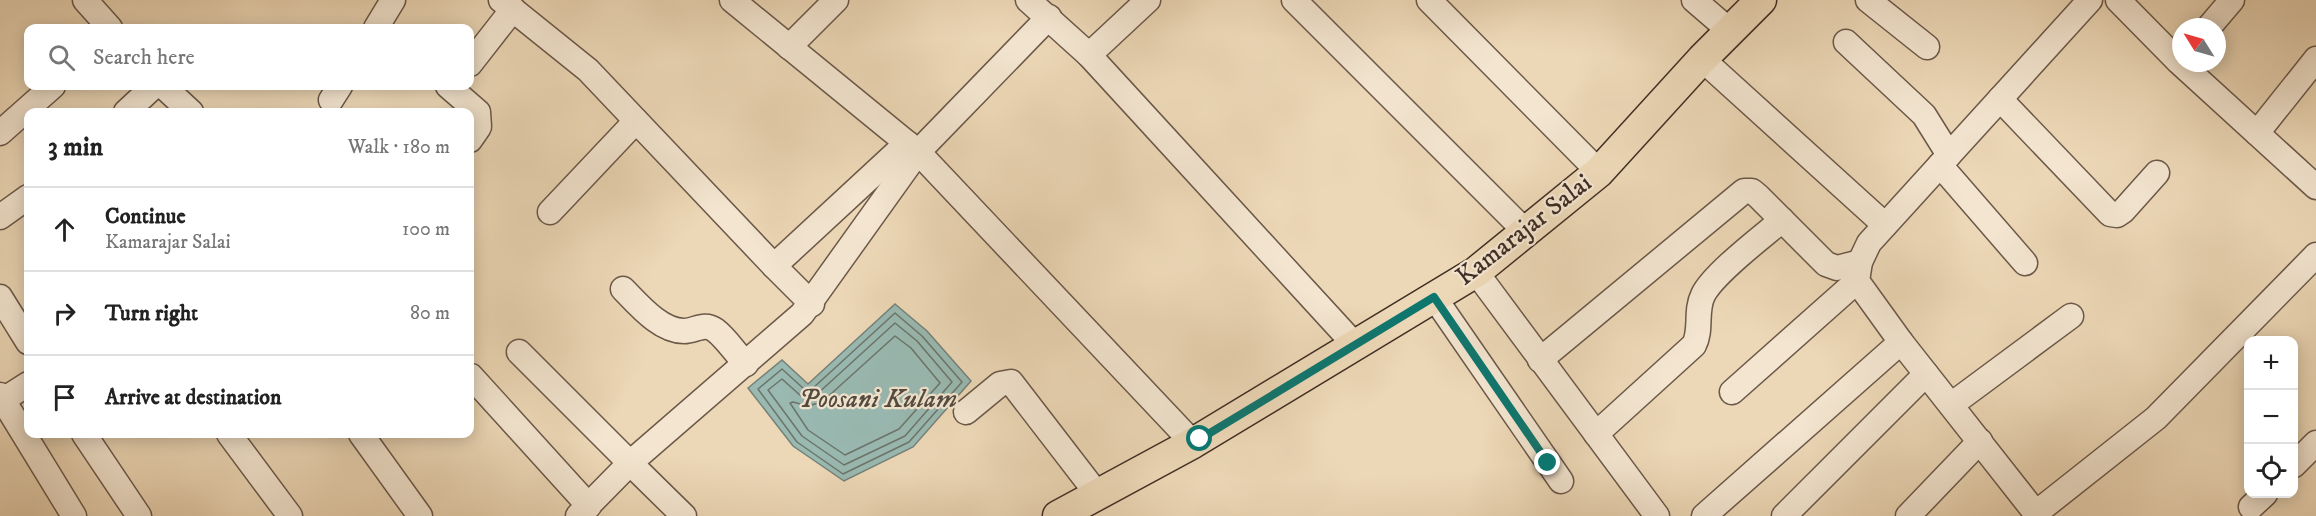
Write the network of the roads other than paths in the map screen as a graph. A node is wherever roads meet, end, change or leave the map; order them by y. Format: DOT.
graph roads {
  1 [pos="85,0"];
  2 [pos="393,0"];
  3 [pos="732,0"];
  4 [pos="836,0"];
  5 [pos="1028,0"];
  6 [pos="1148,0"];
  7 [pos="1294,0"];
  8 [pos="1429,0"];
  9 [pos="1694,0"];
  10 [pos="1761,0"];
  11 [pos="1868,0"];
  12 [pos="2090,0"];
  13 [pos="2118,0"];
  14 [pos="2232,0"];
  15 [pos="507,5"];
  16 [pos="1049,17"];
  17 [pos="2217,18"];
  18 [pos="106,24"];
  19 [pos="380,24"];
  20 [pos="1730,31"];
  21 [pos="1846,42"];
  22 [pos="789,47"];
  23 [pos="1928,47"];
  24 [pos="2172,52"];
  25 [pos="1089,55"];
  26 [pos="474,58"];
  27 [pos="1702,59"];
  28 [pos="2316,59"];
  29 [pos="2193,72"];
  30 [pos="48,90"];
  31 [pos="150,90"];
  32 [pos="167,90"];
  33 [pos="454,90"];
  34 [pos="2000,99"];
  35 [pos="28,108"];
  36 [pos="130,108"];
  37 [pos="187,108"];
  38 [pos="474,108"];
  39 [pos="474,108"];
  40 [pos="24,112"];
  41 [pos="636,121"];
  42 [pos="0,133"];
  43 [pos="2257,133"];
  44 [pos="474,134"];
  45 [pos="912,148"];
  46 [pos="1944,160"];
  47 [pos="1599,172"];
  48 [pos="2157,173"];
  49 [pos="2316,187"];
  50 [pos="24,200"];
  51 [pos="842,203"];
  52 [pos="550,212"];
  53 [pos="0,218"];
  54 [pos="1782,220"];
  55 [pos="867,224"];
  56 [pos="1885,225"];
  57 [pos="1527,233"];
  58 [pos="2316,255"];
  59 [pos="2025,263"];
  60 [pos="774,266"];
  61 [pos="1476,272"];
  62 [pos="1858,272"];
  63 [pos="623,290"];
  64 [pos="0,297"];
  65 [pos="1434,297"];
  66 [pos="812,304"];
  67 [pos="2071,316"];
  68 [pos="24,336"];
  69 [pos="1901,342"];
  70 [pos="1355,345"];
  71 [pos="519,352"];
  72 [pos="1540,360"];
  73 [pos="746,364"];
  74 [pos="1926,374"];
  75 [pos="474,380"];
  76 [pos="24,386"];
  77 [pos="1732,392"];
  78 [pos="1,397"];
  79 [pos="1951,405"];
  80 [pos="966,412"];
  81 [pos="24,434"];
  82 [pos="1596,434"];
  83 [pos="26,438"];
  84 [pos="87,438"];
  85 [pos="232,438"];
  86 [pos="364,438"];
  87 [pos="1980,441"];
  88 [pos="1193,443"];
  89 [pos="2316,443"];
  90 [pos="2298,461"];
  91 [pos="630,463"];
  92 [pos="1561,481"];
  93 [pos="1098,495"];
  94 [pos="583,511"];
  95 [pos="2037,514"];
  96 [pos="74,516"];
  97 [pos="139,516"];
  98 [pos="290,516"];
  99 [pos="420,516"];
  100 [pos="684,516"];
  101 [pos="1058,516"];
  102 [pos="1657,516"];
  103 [pos="1704,516"];
  104 [pos="1784,516"];
  105 [pos="1908,516"];
  1 -- 18 [label="street"];
  2 -- 19 [label="street"];
  3 -- 22 [label="street"];
  4 -- 22 [label="street"];
  5 -- 16 [label="street"];
  6 -- 25 [label="street"];
  7 -- 57 [label="street"];
  8 -- 47 [label="street"];
  9 -- 20 [label="street"];
  10 -- 20 [label="main road, Kamarajar Salai"];
  11 -- 23 [label="street"];
  12 -- 34 [label="street"];
  13 -- 24 [label="street"];
  14 -- 17 [label="street"];
  15 -- 26 [label="street"];
  15 -- 41 [label="street"];
  16 -- 25 [label="street"];
  16 -- 45 [label="street"];
  20 -- 27 [label="main road, Kamarajar Salai"];
  21 -- 46 [label="street"];
  22 -- 45 [label="street"];
  25 -- 70 [label="street"];
  27 -- 47 [label="main road, Kamarajar Salai"];
  27 -- 56 [label="street"];
  28 -- 43 [label="street"];
  29 -- 43 [label="street"];
  30 -- 35 [label="street"];
  31 -- 36 [label="street"];
  32 -- 37 [label="street"];
  33 -- 39 [label="street"];
  34 -- 46 [label="street"];
  34 -- 48 [label="street"];
  38 -- 44 [label="street"];
  40 -- 42 [label="street"];
  41 -- 52 [label="street"];
  41 -- 60 [label="street"];
  43 -- 49 [label="street"];
  45 -- 51 [label="street"];
  45 -- 55 [label="street"];
  45 -- 88 [label="street"];
  46 -- 56 [label="street"];
  46 -- 59 [label="street"];
  47 -- 57 [label="main road, Kamarajar Salai"];
  50 -- 53 [label="street"];
  51 -- 55 [label="street"];
  51 -- 60 [label="street"];
  54 -- 62 [label="street"];
  54 -- 72 [label="street"];
  54 -- 82 [label="street"];
  55 -- 66 [label="street"];
  56 -- 62 [label="street"];
  57 -- 61 [label="main road, Kamarajar Salai"];
  58 -- 95 [label="street"];
  60 -- 66 [label="street"];
  61 -- 65 [label="main road, Kamarajar Salai"];
  61 -- 72 [label="street"];
  62 -- 69 [label="street"];
  62 -- 77 [label="street"];
  63 -- 73 [label="street"];
  64 -- 68 [label="street"];
  65 -- 70 [label="main road, Kamarajar Salai"];
  65 -- 92 [label="street"];
  66 -- 73 [label="street"];
  67 -- 79 [label="street"];
  69 -- 74 [label="street"];
  69 -- 103 [label="street"];
  70 -- 88 [label="main road, Kamarajar Salai"];
  71 -- 91 [label="street"];
  72 -- 82 [label="street"];
  73 -- 91 [label="street"];
  74 -- 79 [label="street"];
  74 -- 104 [label="street"];
  75 -- 94 [label="street"];
  76 -- 78 [label="street"];
  78 -- 81 [label="street"];
  79 -- 87 [label="street"];
  80 -- 93 [label="street"];
  82 -- 102 [label="street"];
  83 -- 96 [label="street"];
  84 -- 97 [label="street"];
  85 -- 98 [label="street"];
  86 -- 99 [label="street"];
  87 -- 95 [label="street"];
  87 -- 105 [label="street"];
  88 -- 93 [label="main road, Kamarajar Salai"];
  89 -- 90 [label="street"];
  91 -- 94 [label="street"];
  91 -- 100 [label="street"];
  93 -- 101 [label="main road, Kamarajar Salai"];
}
